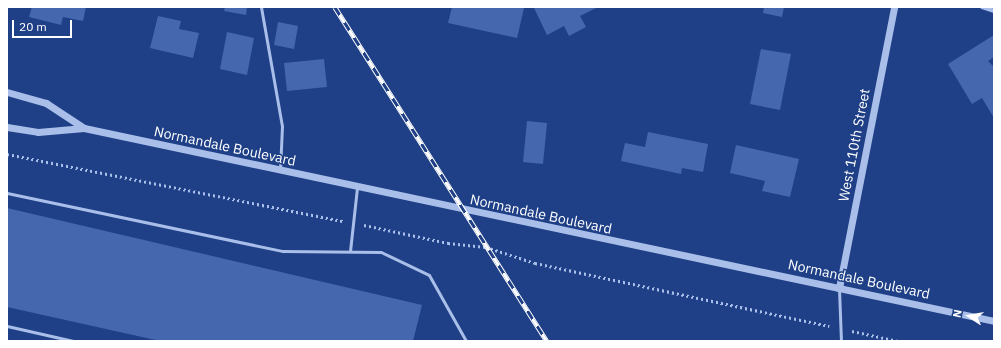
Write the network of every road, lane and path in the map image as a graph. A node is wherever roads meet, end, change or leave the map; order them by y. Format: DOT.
graph roads {
  1 [pos="261,7"];
  2 [pos="894,7"];
  3 [pos="982,7"];
  4 [pos="994,11"];
  5 [pos="7,92"];
  6 [pos="7,127"];
  7 [pos="84,128"];
  8 [pos="7,154"];
  9 [pos="280,172"];
  10 [pos="357,188"];
  11 [pos="7,193"];
  12 [pos="354,223"];
  13 [pos="350,251"];
  14 [pos="838,288"];
  15 [pos="994,321"];
  16 [pos="7,326"];
  17 [pos="840,328"];
  18 [pos="73,341"];
  19 [pos="466,341"];
  20 [pos="841,341"];
  21 [pos="898,341"];
  1 -- 9 [label="lane"];
  2 -- 14 [label="street, West 110th Street"];
  3 -- 4 [label="street"];
  5 -- 7 [label="street, Normandale Boulevard"];
  6 -- 7 [label="street, Normandale Boulevard"];
  7 -- 9 [label="street, Normandale Boulevard"];
  8 -- 12 [label="path"];
  9 -- 10 [label="street, Normandale Boulevard"];
  10 -- 12 [label="lane"];
  10 -- 14 [label="street, Normandale Boulevard"];
  11 -- 13 [label="lane"];
  12 -- 13 [label="lane"];
  12 -- 17 [label="path"];
  13 -- 19 [label="lane"];
  14 -- 15 [label="street, Normandale Boulevard"];
  14 -- 17 [label="lane"];
  16 -- 18 [label="lane"];
  17 -- 20 [label="lane"];
  17 -- 21 [label="path"];
}
